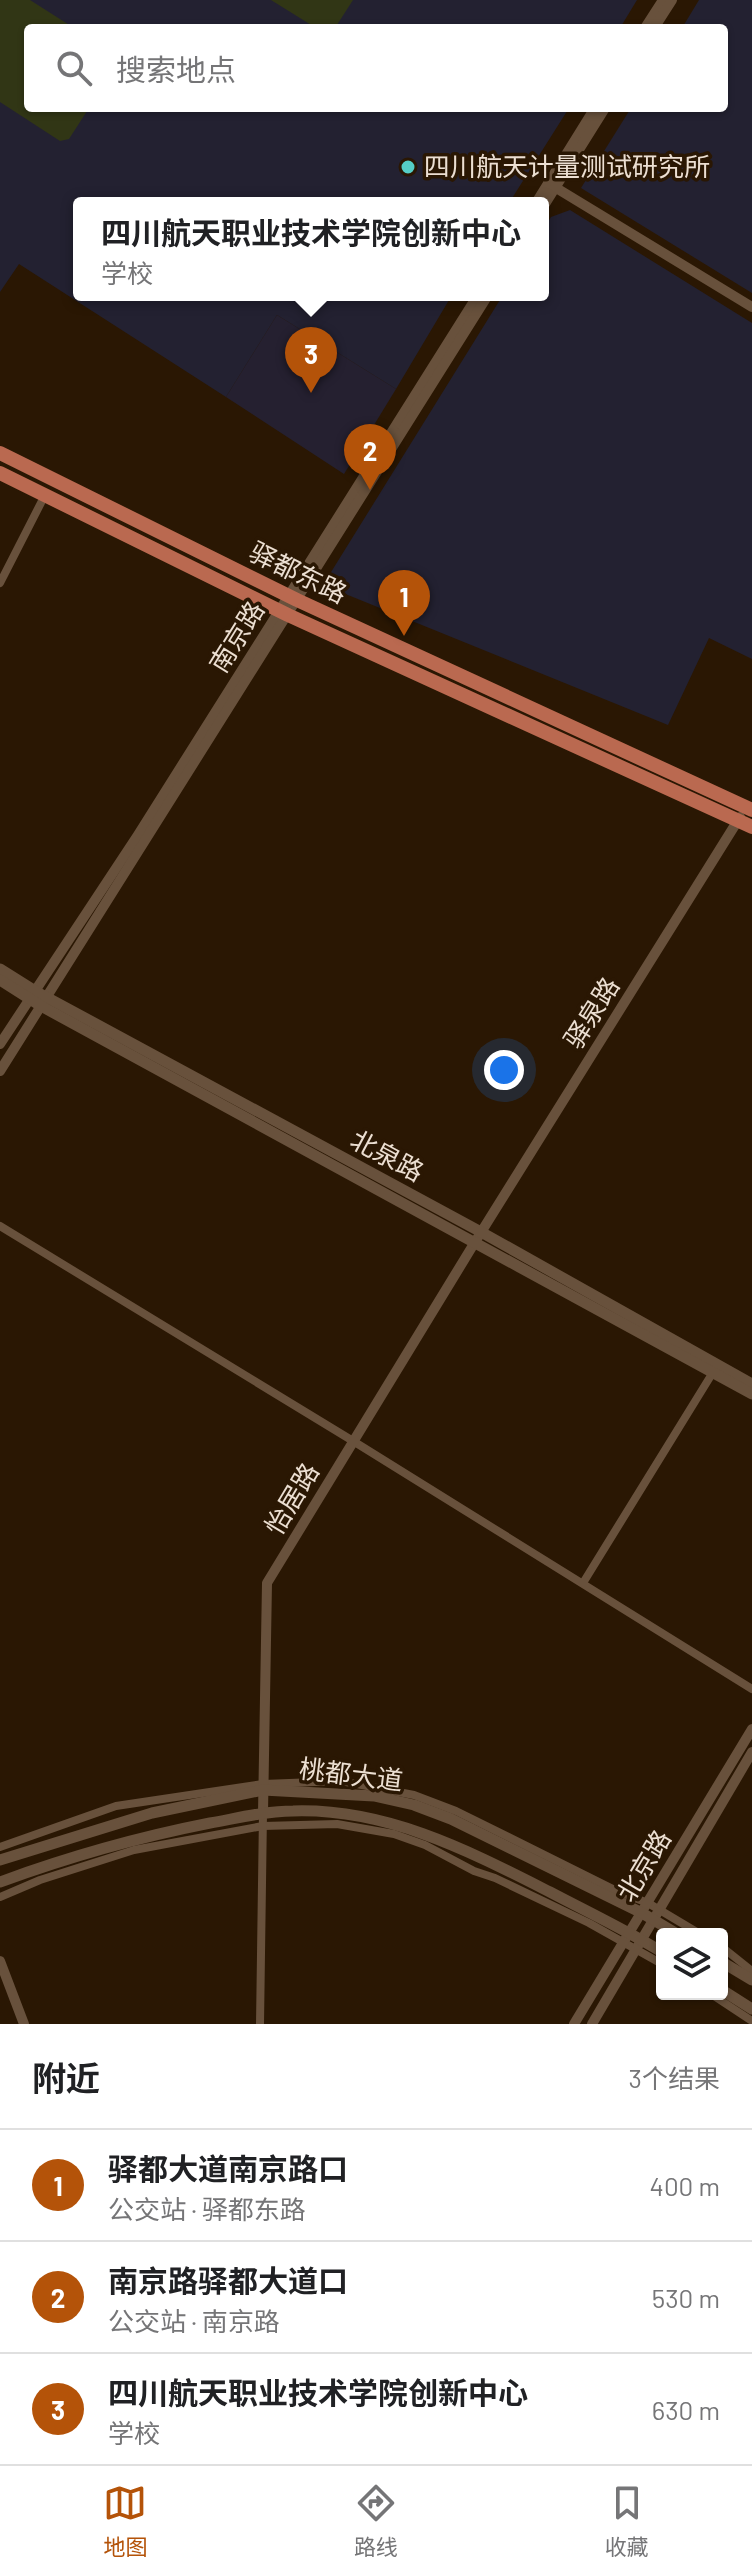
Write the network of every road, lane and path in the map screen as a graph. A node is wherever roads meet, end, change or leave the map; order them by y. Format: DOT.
graph roads {
  1 [pos="663,0"];
  2 [pos="672,0"];
  3 [pos="648,24"];
  4 [pos="657,24"];
  5 [pos="593,112"];
  6 [pos="602,112"];
  7 [pos="552,185"];
  8 [pos="541,197"];
  9 [pos="547,197"];
  10 [pos="474,301"];
  11 [pos="484,301"];
  12 [pos="752,307"];
  13 [pos="0,453"];
  14 [pos="0,473"];
  15 [pos="45,495"];
  16 [pos="0,583"];
  17 [pos="293,598"];
  18 [pos="284,613"];
  19 [pos="749,808"];
  20 [pos="745,824"];
  21 [pos="0,969"];
  22 [pos="0,980"];
  23 [pos="38,999"];
  24 [pos="0,1044"];
  25 [pos="0,1071"];
  26 [pos="0,1226"];
  27 [pos="478,1237"];
  28 [pos="716,1369"];
  29 [pos="752,1384"];
  30 [pos="752,1394"];
  31 [pos="353,1441"];
  32 [pos="583,1583"];
  33 [pos="752,1689"];
  34 [pos="752,1729"];
  35 [pos="752,1752"];
  36 [pos="263,1787"];
  37 [pos="263,1813"];
  38 [pos="263,1826"];
  39 [pos="0,1847"];
  40 [pos="0,1860"];
  41 [pos="0,1882"];
  42 [pos="0,1897"];
  43 [pos="650,1911"];
  44 [pos="670,1928"];
  45 [pos="687,1928"];
  46 [pos="627,1937"];
  47 [pos="640,1945"];
  48 [pos="656,1950"];
  49 [pos="728,1952"];
  50 [pos="656,1959"];
  51 [pos="0,1961"];
  52 [pos="728,1966"];
  53 [pos="752,1971"];
  54 [pos="752,1980"];
  55 [pos="728,1994"];
  56 [pos="720,2000"];
  57 [pos="752,2009"];
  58 [pos="752,2021"];
  59 [pos="24,2024"];
  60 [pos="260,2024"];
  61 [pos="574,2024"];
  62 [pos="592,2024"];
  1 -- 3 [label="street"];
  2 -- 4 [label="street"];
  5 -- 7 [label="street"];
  6 -- 7 [label="street"];
  7 -- 8 [label="street"];
  7 -- 9 [label="street"];
  7 -- 12 [label="street"];
  10 -- 17 [label="street, 南京路"];
  11 -- 17 [label="street"];
  13 -- 17 [label="highway, 驿都东路"];
  14 -- 15 [label="highway, 驿都东路"];
  15 -- 16 [label="street"];
  15 -- 18 [label="highway, 驿都东路"];
  17 -- 18 [label="street, 南京路"];
  17 -- 19 [label="highway, 驿都东路"];
  18 -- 20 [label="highway, 驿都东路"];
  18 -- 23 [label="street, 南京路"];
  19 -- 20 [label="street, 驿泉路"];
  20 -- 27 [label="street, 驿泉路"];
  21 -- 23 [label="main road, 北泉路"];
  22 -- 23 [label="main road, 北泉路"];
  23 -- 24 [label="street"];
  23 -- 25 [label="street"];
  23 -- 27 [label="main road, 北泉路"];
  26 -- 31 [label="street"];
  27 -- 28 [label="main road, 北泉路"];
  27 -- 31 [label="street, 怡居路"];
  28 -- 29 [label="main road, 北泉路"];
  28 -- 30 [label="main road, 北泉路"];
  28 -- 32 [label="street"];
  31 -- 32 [label="street"];
  31 -- 36 [label="street, 怡居路"];
  32 -- 33 [label="street"];
  34 -- 43 [label="street, 北京路"];
  35 -- 43 [label="street, 北京路"];
  36 -- 37 [label="street, 怡居路"];
  36 -- 39 [label="street"];
  36 -- 40 [label="main road, 桃都大道"];
  36 -- 43 [label="main road, 桃都大道"];
  37 -- 38 [label="street"];
  37 -- 41 [label="main road, 桃都大道"];
  37 -- 46 [label="main road, 桃都大道"];
  38 -- 42 [label="street"];
  38 -- 46 [label="street"];
  38 -- 60 [label="street"];
  43 -- 44 [label="main road, 桃都大道"];
  43 -- 45 [label="street"];
  43 -- 46 [label="street, 北京路"];
  43 -- 47 [label="street, 北京路"];
  46 -- 47 [label="main road, 桃都大道"];
  46 -- 61 [label="street, 北京路"];
  47 -- 48 [label="main road, 桃都大道"];
  47 -- 50 [label="street"];
  47 -- 62 [label="street, 北京路"];
  49 -- 53 [label="street"];
  51 -- 59 [label="street"];
  52 -- 54 [label="main road"];
  55 -- 57 [label="main road"];
  56 -- 58 [label="street"];
}
